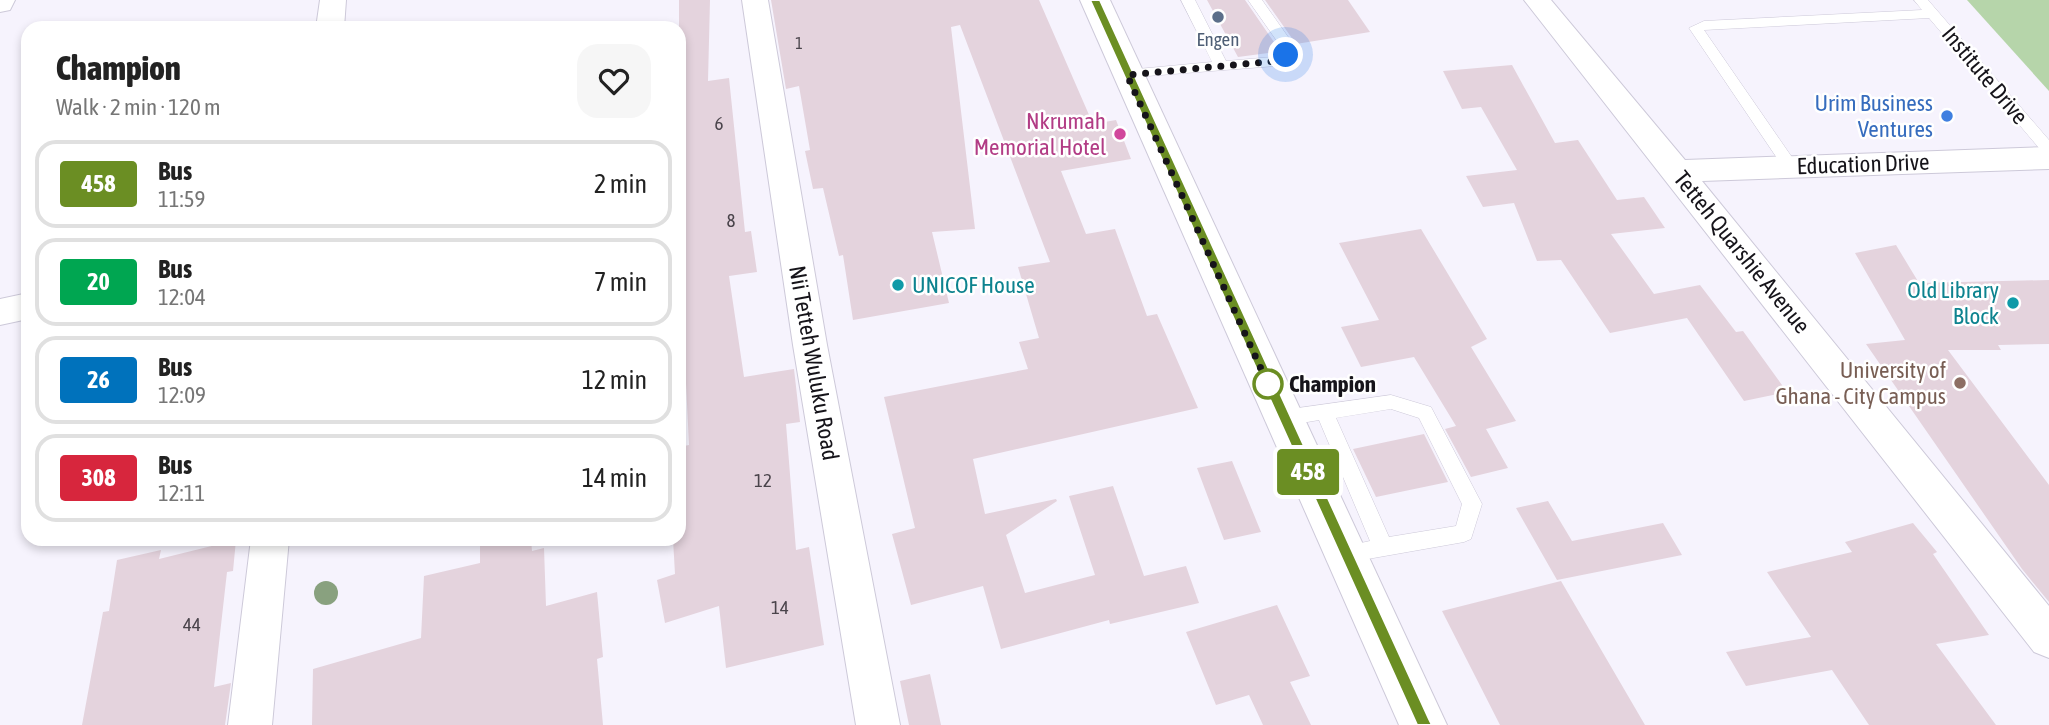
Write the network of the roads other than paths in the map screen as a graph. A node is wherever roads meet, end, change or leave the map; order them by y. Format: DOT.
graph roads {
  1 [pos="333,0"];
  2 [pos="755,0"];
  3 [pos="1095,0"];
  4 [pos="1188,0"];
  5 [pos="1255,0"];
  6 [pos="1537,0"];
  7 [pos="1921,0"];
  8 [pos="1933,14"];
  9 [pos="331,21"];
  10 [pos="1221,66"];
  11 [pos="1127,75"];
  12 [pos="2049,150"];
  13 [pos="2049,158"];
  14 [pos="1790,166"];
  15 [pos="1677,171"];
  16 [pos="21,308"];
  17 [pos="0,312"];
  18 [pos="1324,412"];
  19 [pos="1283,418"];
  20 [pos="269,546"];
  21 [pos="1383,547"];
  22 [pos="1345,554"];
  23 [pos="2049,638"];
  24 [pos="250,725"];
  25 [pos="878,725"];
  26 [pos="1423,725"];
  1 -- 9 [label="street"];
  2 -- 25 [label="street, Nii Tetteh Wuluku Road"];
  3 -- 11 [label="main road"];
  4 -- 10 [label="lane"];
  5 -- 10 [label="lane"];
  6 -- 15 [label="street, Tetteh Quarshie Avenue"];
  7 -- 8 [label="lane, Institute Drive"];
  8 -- 12 [label="lane, Institute Drive"];
  8 -- 14 [label="lane"];
  10 -- 11 [label="lane"];
  11 -- 19 [label="main road"];
  13 -- 14 [label="street, Education Drive"];
  14 -- 15 [label="street, Education Drive"];
  15 -- 23 [label="street, Tetteh Quarshie Avenue"];
  16 -- 17 [label="street"];
  18 -- 19 [label="lane"];
  18 -- 21 [label="lane"];
  18 -- 21 [label="lane"];
  19 -- 22 [label="main road"];
  20 -- 24 [label="street"];
  21 -- 22 [label="lane"];
  22 -- 26 [label="main road"];
}
